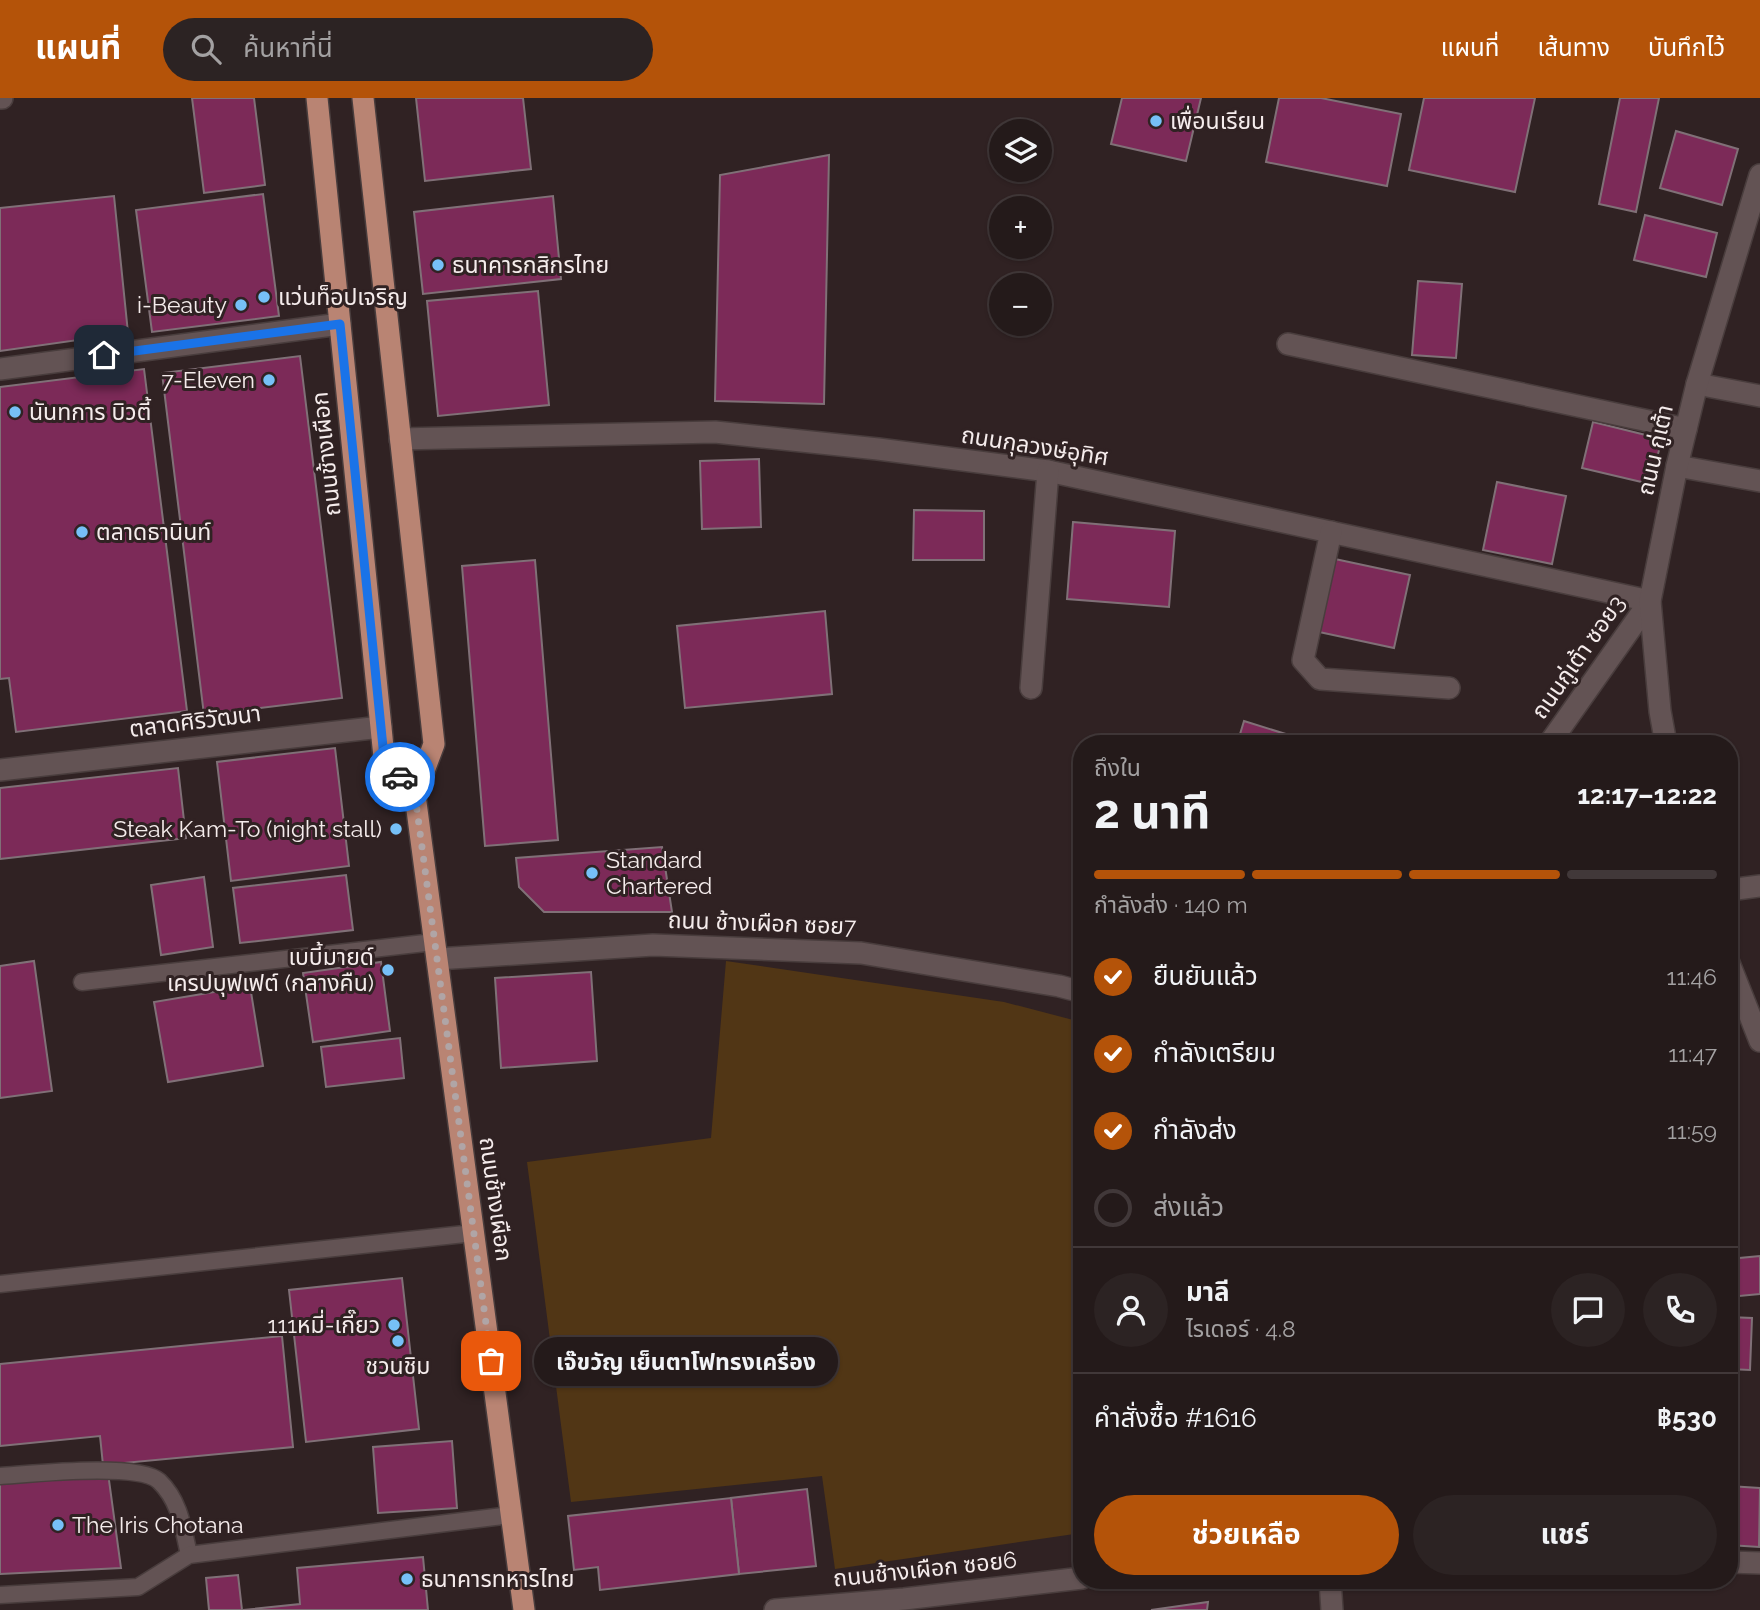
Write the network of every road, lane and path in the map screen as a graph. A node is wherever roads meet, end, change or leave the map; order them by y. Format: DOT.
graph roads {
  1 [pos="317,98"];
  2 [pos="363,98"];
  3 [pos="1760,175"];
  4 [pos="340,324"];
  5 [pos="1288,344"];
  6 [pos="0,369"];
  7 [pos="1697,384"];
  8 [pos="1760,396"];
  9 [pos="1686,429"];
  10 [pos="400,439"];
  11 [pos="1677,466"];
  12 [pos="1048,471"];
  13 [pos="1760,481"];
  14 [pos="1331,532"];
  15 [pos="1650,601"];
  16 [pos="1031,688"];
  17 [pos="1449,688"];
  18 [pos="380,727"];
  19 [pos="1555,735"];
  20 [pos="1664,735"];
  21 [pos="8,769"];
  22 [pos="415,795"];
  23 [pos="1760,887"];
  24 [pos="1738,889"];
  25 [pos="436,951"];
  26 [pos="82,982"];
  27 [pos="1738,986"];
  28 [pos="1073,990"];
  29 [pos="1760,1041"];
  30 [pos="474,1233"];
  31 [pos="0,1284"];
  32 [pos="0,1476"];
  33 [pos="511,1515"];
  34 [pos="189,1555"];
  35 [pos="1738,1562"];
  36 [pos="1760,1563"];
  37 [pos="1073,1579"];
  38 [pos="1331,1589"];
  39 [pos="0,1595"];
  40 [pos="524,1610"];
  41 [pos="775,1610"];
  42 [pos="1332,1610"];
  1 -- 4 [label="main road, ถนนช้างเผือก"];
  2 -- 10 [label="main road, ถนนช้างเผือก"];
  3 -- 7 [label="street, ถนน กู่เต้า"];
  4 -- 6 [label="street"];
  4 -- 18 [label="main road, ถนนช้างเผือก"];
  5 -- 9 [label="street"];
  7 -- 8 [label="street"];
  7 -- 9 [label="street, ถนน กู่เต้า"];
  9 -- 11 [label="street, ถนน กู่เต้า"];
  10 -- 12 [label="street, ถนนกุลวงษ์อุทิศ"];
  10 -- 22 [label="main road, ถนนช้างเผือก"];
  11 -- 13 [label="street"];
  11 -- 15 [label="street, ถนน กู่เต้า"];
  12 -- 14 [label="street, ถนนกุลวงษ์อุทิศ"];
  12 -- 16 [label="street"];
  14 -- 15 [label="street, ถนนกุลวงษ์อุทิศ"];
  14 -- 17 [label="street"];
  15 -- 19 [label="street, ถนนกู่เต้า ซอย3"];
  15 -- 20 [label="street, ถนน กู่เต้า"];
  18 -- 21 [label="street, ตลาดศิริวัฒนา"];
  18 -- 22 [label="main road, ถนนช้างเผือก"];
  22 -- 25 [label="main road, ถนนช้างเผือก"];
  23 -- 24 [label="street"];
  25 -- 26 [label="lane"];
  25 -- 28 [label="street, ถนน ช้างเผือก ซอย7"];
  25 -- 30 [label="main road, ถนนช้างเผือก"];
  27 -- 29 [label="street"];
  30 -- 31 [label="lane"];
  30 -- 33 [label="main road, ถนนช้างเผือก"];
  32 -- 34 [label="lane"];
  33 -- 34 [label="lane"];
  33 -- 40 [label="main road, ถนนช้างเผือก"];
  34 -- 39 [label="lane"];
  35 -- 36 [label="street"];
  37 -- 41 [label="street, ถนนช้างเผือก ซอย6"];
  38 -- 42 [label="street"];
}
